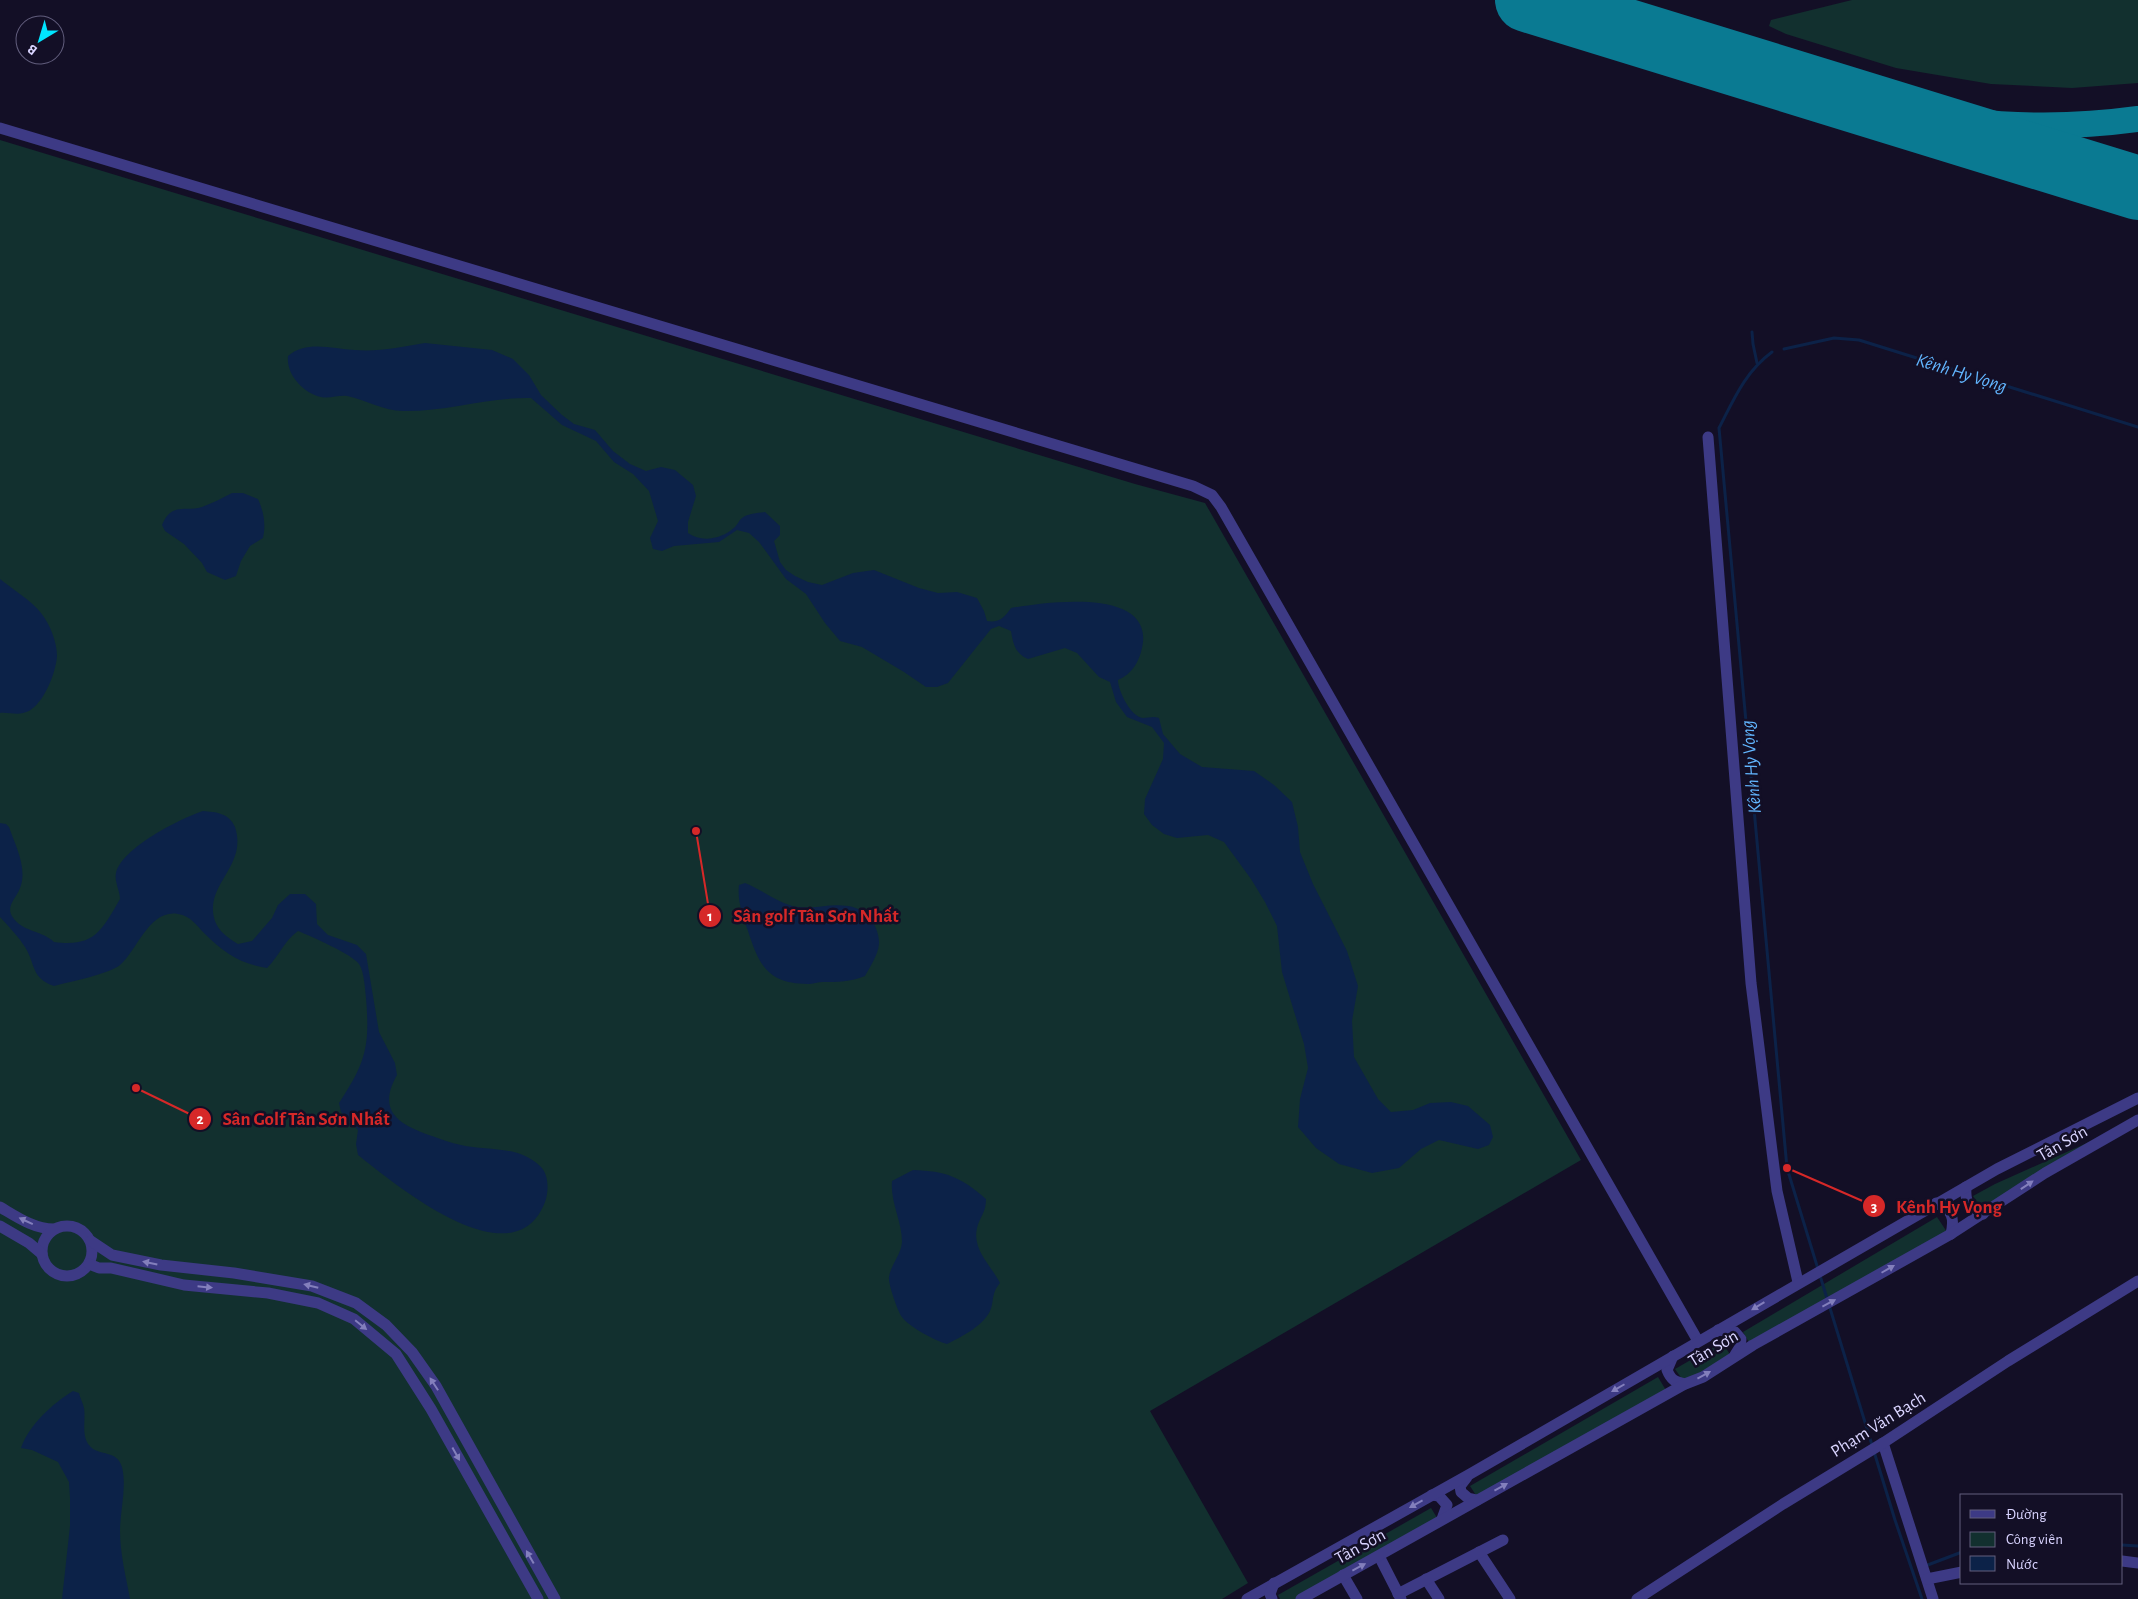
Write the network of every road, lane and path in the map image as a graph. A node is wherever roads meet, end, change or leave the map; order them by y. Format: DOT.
graph roads {
  1 [pos="0,128"];
  2 [pos="1708,437"];
  3 [pos="2138,1098"];
  4 [pos="2138,1120"];
  5 [pos="1966,1187"];
  6 [pos="1936,1203"];
  7 [pos="0,1207"];
  8 [pos="1983,1214"];
  9 [pos="0,1226"];
  10 [pos="54,1230"];
  11 [pos="1951,1234"];
  12 [pos="91,1241"];
  13 [pos="42,1254"];
  14 [pos="89,1264"];
  15 [pos="230,1273"];
  16 [pos="2138,1281"];
  17 [pos="1799,1282"];
  18 [pos="229,1289"];
  19 [pos="386,1325"];
  20 [pos="1718,1330"];
  21 [pos="376,1337"];
  22 [pos="1698,1341"];
  23 [pos="1673,1356"];
  24 [pos="1735,1356"];
  25 [pos="1685,1384"];
  26 [pos="445,1401"];
  27 [pos="431,1409"];
  28 [pos="1883,1443"];
  29 [pos="1470,1474"];
  30 [pos="1432,1495"];
  31 [pos="1477,1500"];
  32 [pos="1442,1519"];
  33 [pos="518,1536"];
  34 [pos="1503,1540"];
  35 [pos="505,1542"];
  36 [pos="1479,1552"];
  37 [pos="1379,1556"];
  38 [pos="2123,1561"];
  39 [pos="2138,1563"];
  40 [pos="1960,1572"];
  41 [pos="1926,1574"];
  42 [pos="1343,1576"];
  43 [pos="1426,1579"];
  44 [pos="1274,1584"];
  45 [pos="1399,1596"];
  46 [pos="1307,1598"];
  47 [pos="538,1599"];
  48 [pos="555,1599"];
  49 [pos="1247,1599"];
  50 [pos="1272,1599"];
  51 [pos="1357,1599"];
  52 [pos="1439,1599"];
  53 [pos="1510,1599"];
  54 [pos="1637,1599"];
  55 [pos="1933,1599"];
  1 -- 22 [label="street"];
  2 -- 17 [label="street"];
  3 -- 5 [label="street, Tân Sơn"];
  8 -- 4 [label="street, Tân Sơn, one-way"];
  5 -- 6 [label="street, Tân Sơn"];
  5 -- 8 [label="street"];
  6 -- 11 [label="street"];
  6 -- 17 [label="street, Tân Sơn"];
  10 -- 7 [label="street, one-way"];
  8 -- 11 [label="street, Tân Sơn"];
  9 -- 13 [label="street"];
  10 -- 12 [label="street"];
  10 -- 13 [label="street"];
  24 -- 11 [label="street, Tân Sơn, one-way"];
  12 -- 14 [label="street"];
  15 -- 12 [label="street, one-way"];
  13 -- 14 [label="street"];
  14 -- 18 [label="street, one-way"];
  15 -- 18 [label="street"];
  19 -- 15 [label="street, one-way"];
  16 -- 28 [label="street, Phạm Văn Bạch"];
  17 -- 20 [label="street, Tân Sơn, one-way"];
  18 -- 21 [label="street, one-way"];
  19 -- 21 [label="street"];
  26 -- 19 [label="street, one-way"];
  20 -- 22 [label="street, Tân Sơn"];
  20 -- 24 [label="street"];
  21 -- 27 [label="street"];
  22 -- 23 [label="street, Tân Sơn"];
  23 -- 25 [label="street"];
  23 -- 29 [label="street, Tân Sơn, one-way"];
  25 -- 24 [label="street, Tân Sơn, one-way"];
  31 -- 25 [label="street, Tân Sơn, one-way"];
  26 -- 27 [label="street"];
  26 -- 33 [label="street"];
  27 -- 35 [label="street, one-way"];
  28 -- 41 [label="street"];
  28 -- 54 [label="street, Phạm Văn Bạch"];
  29 -- 30 [label="street, Tân Sơn"];
  29 -- 31 [label="street"];
  30 -- 32 [label="street"];
  30 -- 44 [label="street, Tân Sơn, one-way"];
  31 -- 32 [label="street, Tân Sơn"];
  32 -- 37 [label="street, Tân Sơn"];
  33 -- 35 [label="street"];
  48 -- 33 [label="street, one-way"];
  34 -- 36 [label="street"];
  35 -- 47 [label="street"];
  36 -- 43 [label="street"];
  36 -- 53 [label="street"];
  42 -- 37 [label="street, Tân Sơn, one-way"];
  37 -- 45 [label="street"];
  38 -- 39 [label="street"];
  40 -- 41 [label="street"];
  41 -- 55 [label="street"];
  42 -- 46 [label="street, Tân Sơn"];
  42 -- 51 [label="street"];
  43 -- 45 [label="street"];
  43 -- 52 [label="street"];
  44 -- 49 [label="street, Tân Sơn"];
  44 -- 50 [label="street"];
}
